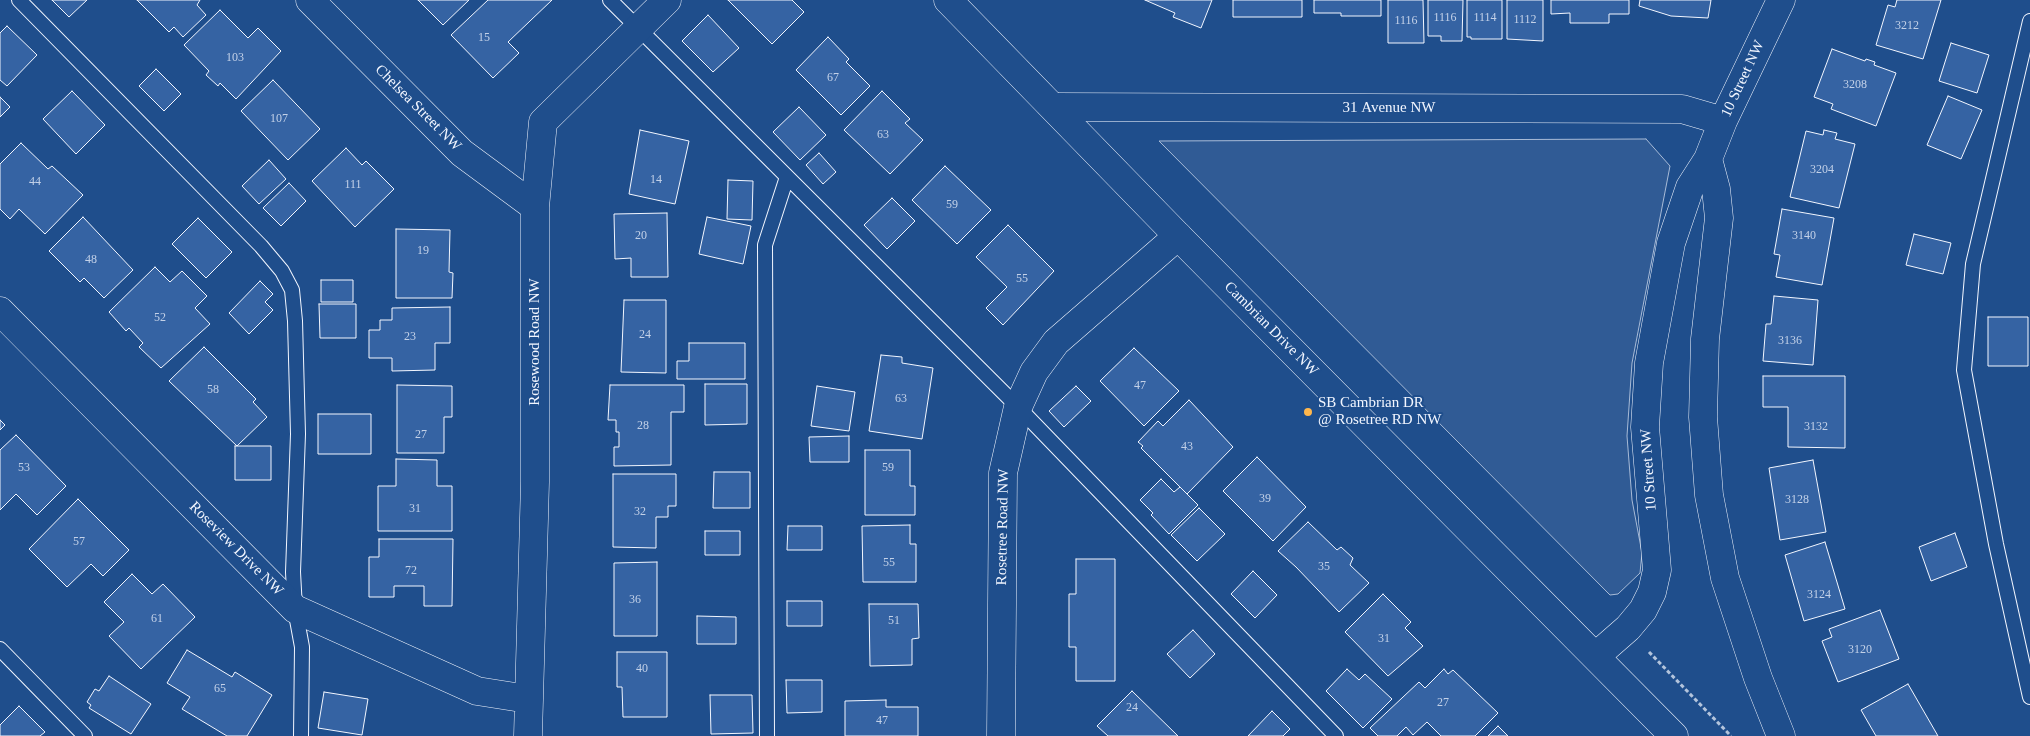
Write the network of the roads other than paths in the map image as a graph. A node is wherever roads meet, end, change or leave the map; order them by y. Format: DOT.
graph roads {
  1 [pos="20,0"];
  2 [pos="310,0"];
  3 [pos="610,0"];
  4 [pos="667,0"];
  5 [pos="948,0"];
  6 [pos="1781,0"];
  7 [pos="2030,21"];
  8 [pos="638,28"];
  9 [pos="1054,108"];
  10 [pos="1723,121"];
  11 [pos="1708,159"];
  12 [pos="787,178"];
  13 [pos="535,207"];
  14 [pos="1178,236"];
  15 [pos="0,311"];
  16 [pos="1018,406"];
  17 [pos="296,609"];
  18 [pos="0,649"];
  19 [pos="1596,656"];
  20 [pos="2030,697"];
  21 [pos="528,699"];
  22 [pos="85,736"];
  23 [pos="301,736"];
  24 [pos="528,736"];
  25 [pos="767,736"];
  26 [pos="1001,736"];
  27 [pos="1336,736"];
  28 [pos="1674,736"];
  29 [pos="1781,736"];
  1 -- 17 [label="lane"];
  2 -- 13 [label="street, Chelsea Street NW"];
  3 -- 8 [label="lane"];
  4 -- 8 [label="street, Rosewood Road NW"];
  5 -- 9 [label="street, Cambrian Drive NW"];
  6 -- 10 [label="street, 10 Street NW"];
  7 -- 20 [label="lane"];
  8 -- 12 [label="lane"];
  8 -- 13 [label="street, Rosewood Road NW"];
  9 -- 10 [label="street, 31 Avenue NW"];
  9 -- 14 [label="street, Cambrian Drive NW"];
  10 -- 11 [label="street, 10 Street NW"];
  11 -- 19 [label="street, 10 Street NW"];
  11 -- 29 [label="street"];
  12 -- 16 [label="lane"];
  12 -- 25 [label="lane"];
  13 -- 21 [label="street, Rosewood Road NW"];
  14 -- 16 [label="street, Rosetree Road NW"];
  14 -- 19 [label="street, Cambrian Drive NW"];
  15 -- 17 [label="street, Roseview Drive NW"];
  16 -- 26 [label="street, Rosetree Road NW"];
  16 -- 27 [label="lane"];
  17 -- 21 [label="street, Roseview Drive NW"];
  17 -- 23 [label="lane"];
  18 -- 22 [label="lane"];
  19 -- 28 [label="street"];
  21 -- 24 [label="street, Rosewood Road NW"];
}
